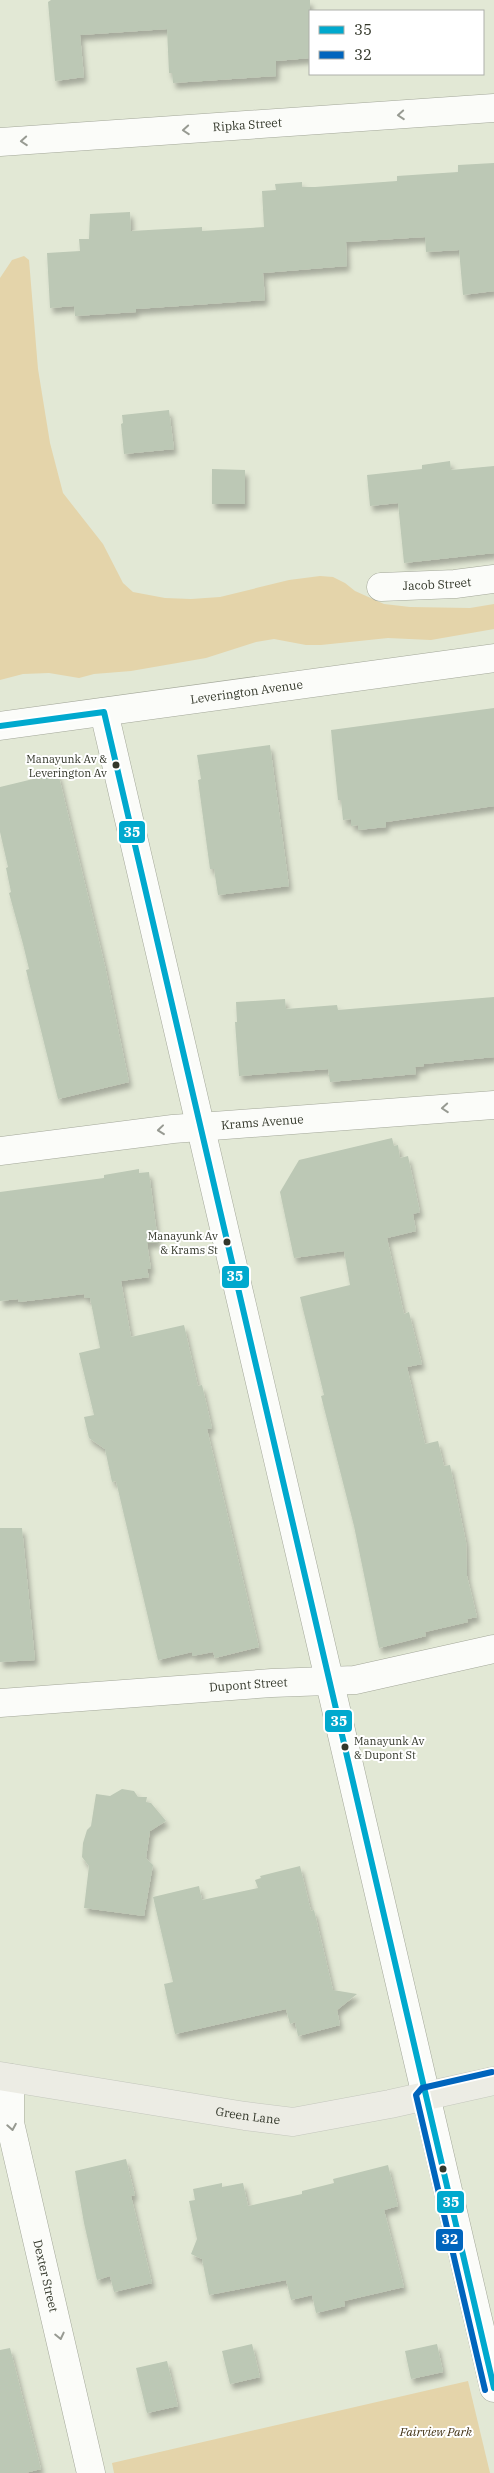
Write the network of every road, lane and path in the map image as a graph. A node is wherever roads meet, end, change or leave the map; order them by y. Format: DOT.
graph roads {
  1 [pos="494,108"];
  2 [pos="0,142"];
  3 [pos="494,579"];
  4 [pos="381,587"];
  5 [pos="494,658"];
  6 [pos="104,712"];
  7 [pos="0,726"];
  8 [pos="494,1105"];
  9 [pos="199,1127"];
  10 [pos="0,1151"];
  11 [pos="494,1649"];
  12 [pos="328,1682"];
  13 [pos="0,1703"];
  14 [pos="5,2077"];
  15 [pos="494,2081"];
  16 [pos="425,2096"];
  17 [pos="494,2388"];
  18 [pos="91,2473"];
  1 -- 2 [label="street, Ripka Street, one-way"];
  3 -- 4 [label="street, Jacob Street"];
  5 -- 6 [label="street, Leverington Avenue"];
  6 -- 7 [label="street, Leverington Avenue"];
  6 -- 9 [label="street"];
  8 -- 9 [label="street, Krams Avenue, one-way"];
  9 -- 10 [label="street, Krams Avenue, one-way"];
  9 -- 12 [label="street"];
  11 -- 12 [label="street, Dupont Street"];
  12 -- 13 [label="street, Dupont Street"];
  12 -- 16 [label="street"];
  14 -- 16 [label="main road, Green Lane"];
  14 -- 18 [label="street, Dexter Street, one-way"];
  15 -- 16 [label="main road, Green Lane"];
  16 -- 17 [label="street"];
}
